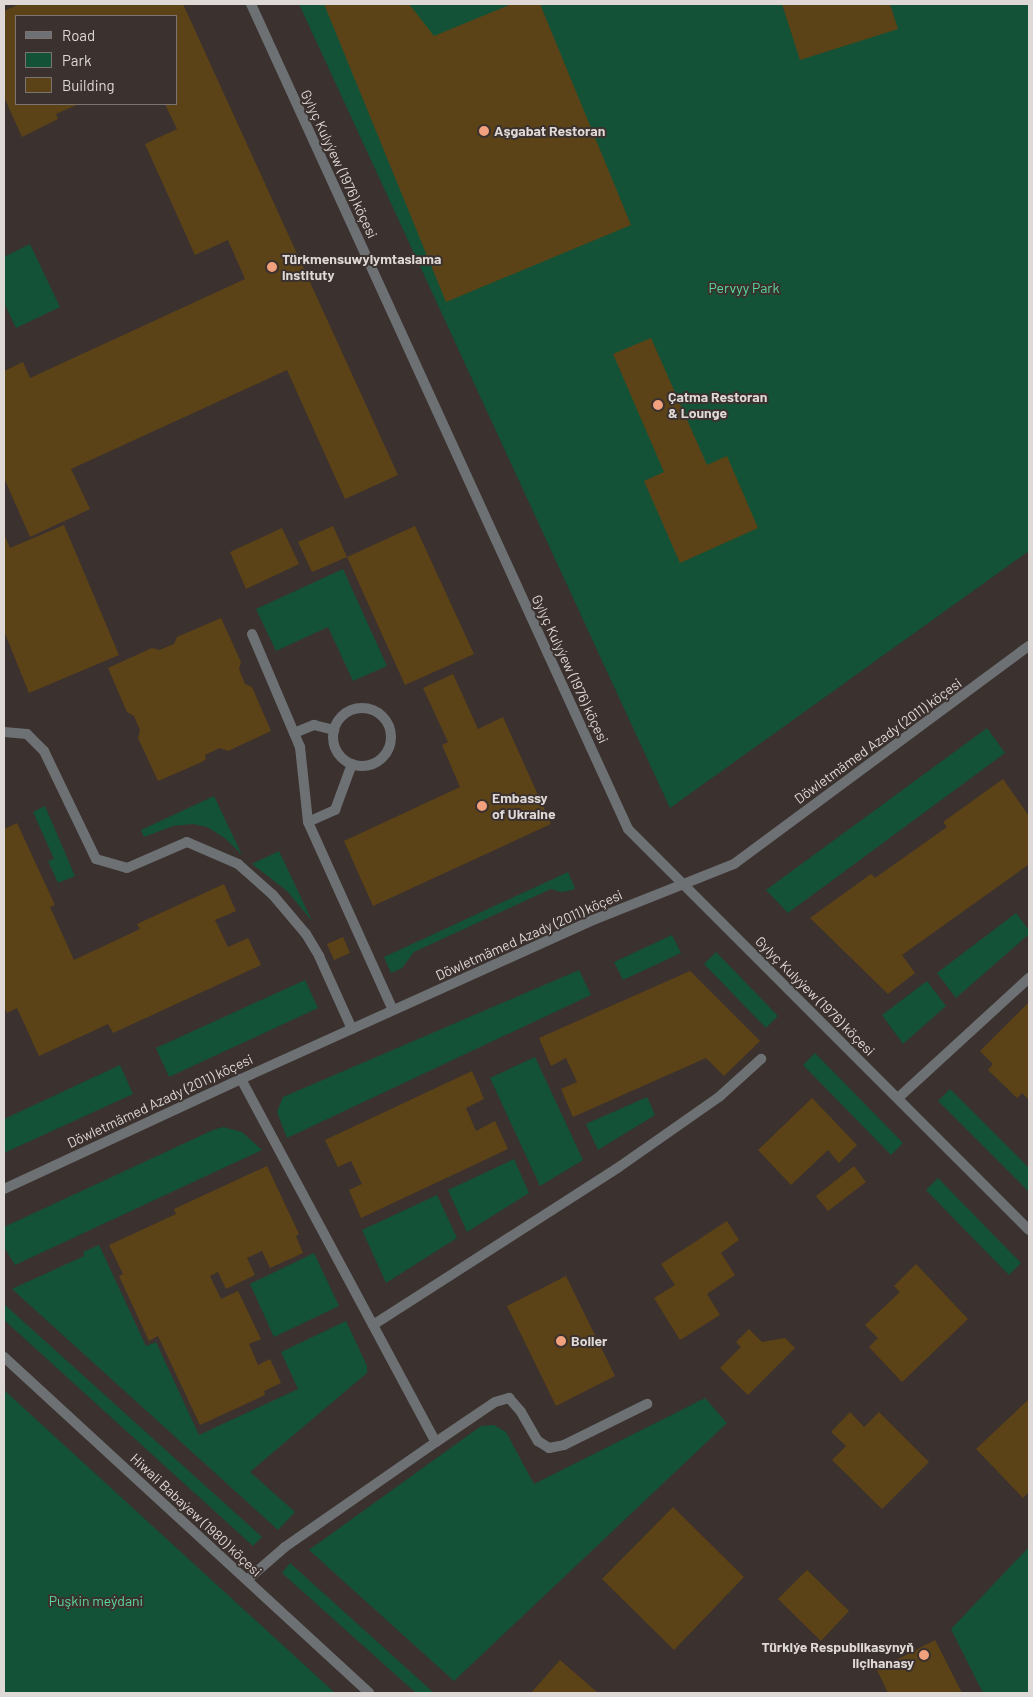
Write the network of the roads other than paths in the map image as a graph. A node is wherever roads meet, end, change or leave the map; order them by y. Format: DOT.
graph roads {
  1 [pos="251,4"];
  2 [pos="252,634"];
  3 [pos="1029,646"];
  4 [pos="334,730"];
  5 [pos="4,732"];
  6 [pos="294,733"];
  7 [pos="352,764"];
  8 [pos="308,822"];
  9 [pos="684,884"];
  10 [pos="1029,978"];
  11 [pos="393,1010"];
  12 [pos="352,1029"];
  13 [pos="761,1060"];
  14 [pos="241,1079"];
  15 [pos="898,1098"];
  16 [pos="4,1189"];
  17 [pos="1029,1230"];
  18 [pos="373,1325"];
  19 [pos="4,1357"];
  20 [pos="647,1404"];
  21 [pos="436,1442"];
  22 [pos="247,1580"];
  23 [pos="369,1693"];
  1 -- 9 [label="street, Gylyç Kulyýew (1976) köçesi"];
  2 -- 6 [label="street"];
  3 -- 9 [label="street, Döwletmämed Azady (2011) köçesi"];
  4 -- 6 [label="street"];
  4 -- 7 [label="street"];
  4 -- 7 [label="street"];
  5 -- 12 [label="street"];
  6 -- 8 [label="street"];
  7 -- 8 [label="street"];
  8 -- 11 [label="street"];
  9 -- 11 [label="street, Döwletmämed Azady (2011) köçesi"];
  9 -- 15 [label="street, Gylyç Kulyýew (1976) köçesi"];
  10 -- 15 [label="street"];
  11 -- 12 [label="street, Döwletmämed Azady (2011) köçesi"];
  12 -- 14 [label="street, Döwletmämed Azady (2011) köçesi"];
  13 -- 18 [label="street"];
  14 -- 16 [label="street, Döwletmämed Azady (2011) köçesi"];
  14 -- 18 [label="street"];
  15 -- 17 [label="street, Gylyç Kulyýew (1976) köçesi"];
  18 -- 21 [label="street"];
  19 -- 22 [label="street, Hiwali Babaýew (1980) köçesi"];
  20 -- 21 [label="street"];
  21 -- 22 [label="street"];
  22 -- 23 [label="street, Hiwali Babaýew (1980) köçesi"];
}
